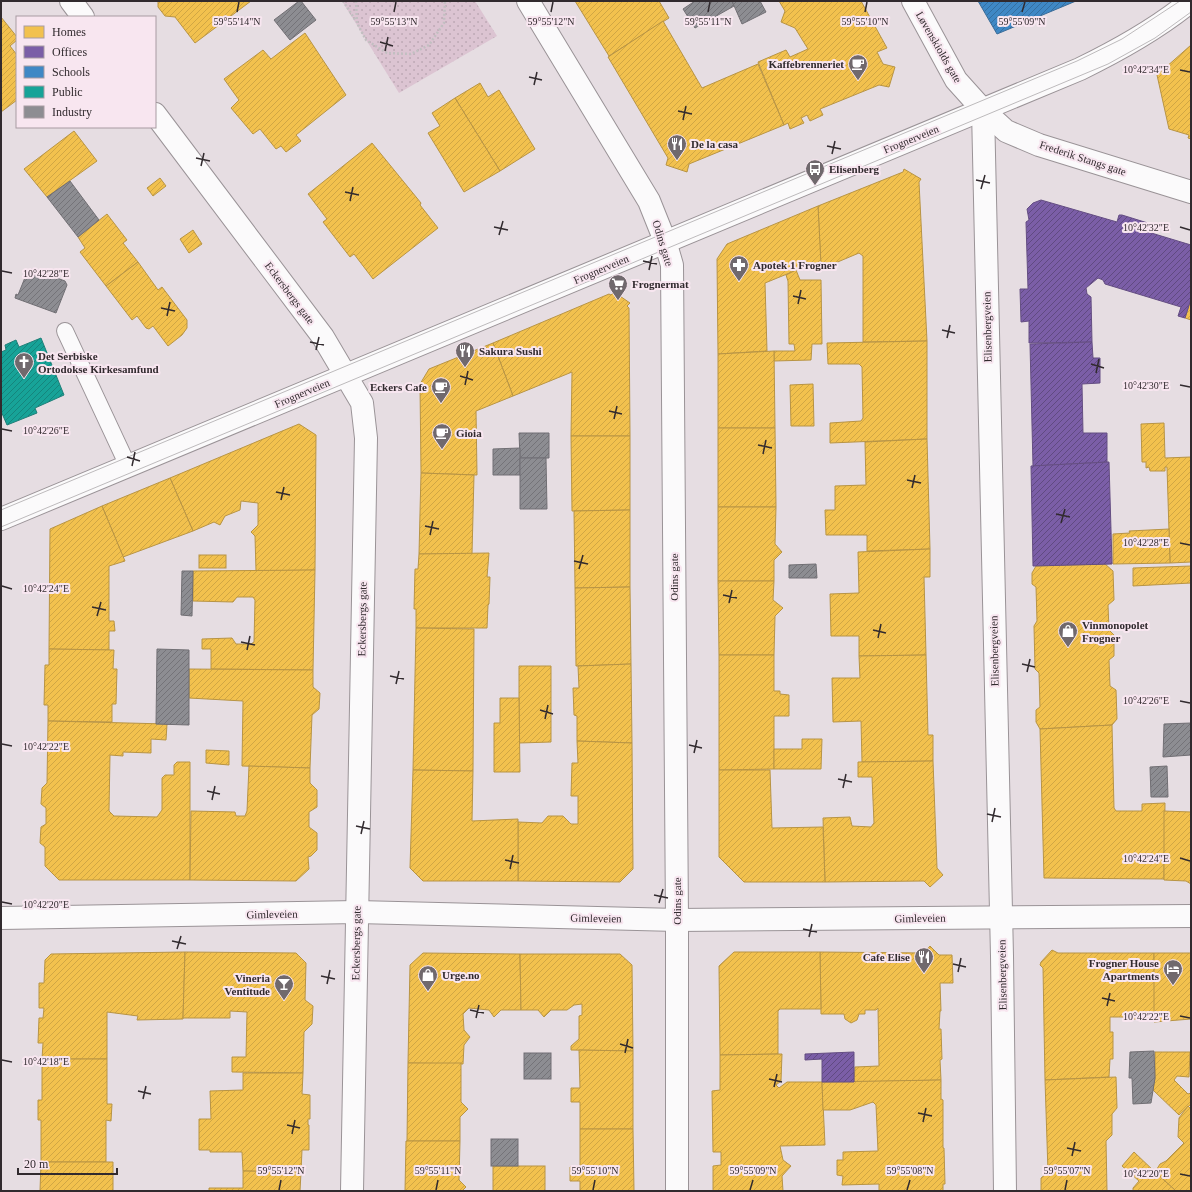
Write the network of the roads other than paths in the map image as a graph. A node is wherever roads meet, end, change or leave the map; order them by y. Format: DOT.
graph roads {
  1 [pos="70,1"];
  2 [pos="528,1"];
  3 [pos="913,1"];
  4 [pos="1191,1"];
  5 [pos="81,16"];
  6 [pos="983,110"];
  7 [pos="156,115"];
  8 [pos="1191,192"];
  9 [pos="665,241"];
  10 [pos="65,331"];
  11 [pos="346,374"];
  12 [pos="128,466"];
  13 [pos="1,519"];
  14 [pos="357,912"];
  15 [pos="1191,916"];
  16 [pos="1001,917"];
  17 [pos="1,918"];
  18 [pos="677,920"];
  19 [pos="352,1191"];
  20 [pos="677,1191"];
  21 [pos="1005,1191"];
  1 -- 5 [label="street"];
  2 -- 9 [label="street, Odins gate"];
  3 -- 6 [label="street, Løvenskiolds gate"];
  4 -- 6 [label="street, Frognerveien"];
  6 -- 8 [label="street, Frederik Stangs gate"];
  6 -- 9 [label="street, Frognerveien"];
  6 -- 16 [label="street, Elisenbergveien"];
  7 -- 11 [label="street, Eckersbergs gate"];
  9 -- 11 [label="street, Frognerveien"];
  9 -- 18 [label="street, Odins gate"];
  10 -- 12 [label="lane"];
  11 -- 12 [label="street, Frognerveien"];
  11 -- 14 [label="street, Eckersbergs gate"];
  12 -- 13 [label="street, Frognerveien"];
  14 -- 17 [label="street, Gimleveien"];
  14 -- 18 [label="street, Gimleveien"];
  14 -- 19 [label="street, Eckersbergs gate"];
  15 -- 16 [label="street, Gimleveien"];
  16 -- 18 [label="street, Gimleveien"];
  16 -- 21 [label="street, Elisenbergveien"];
  18 -- 20 [label="street, Odins gate"];
}
